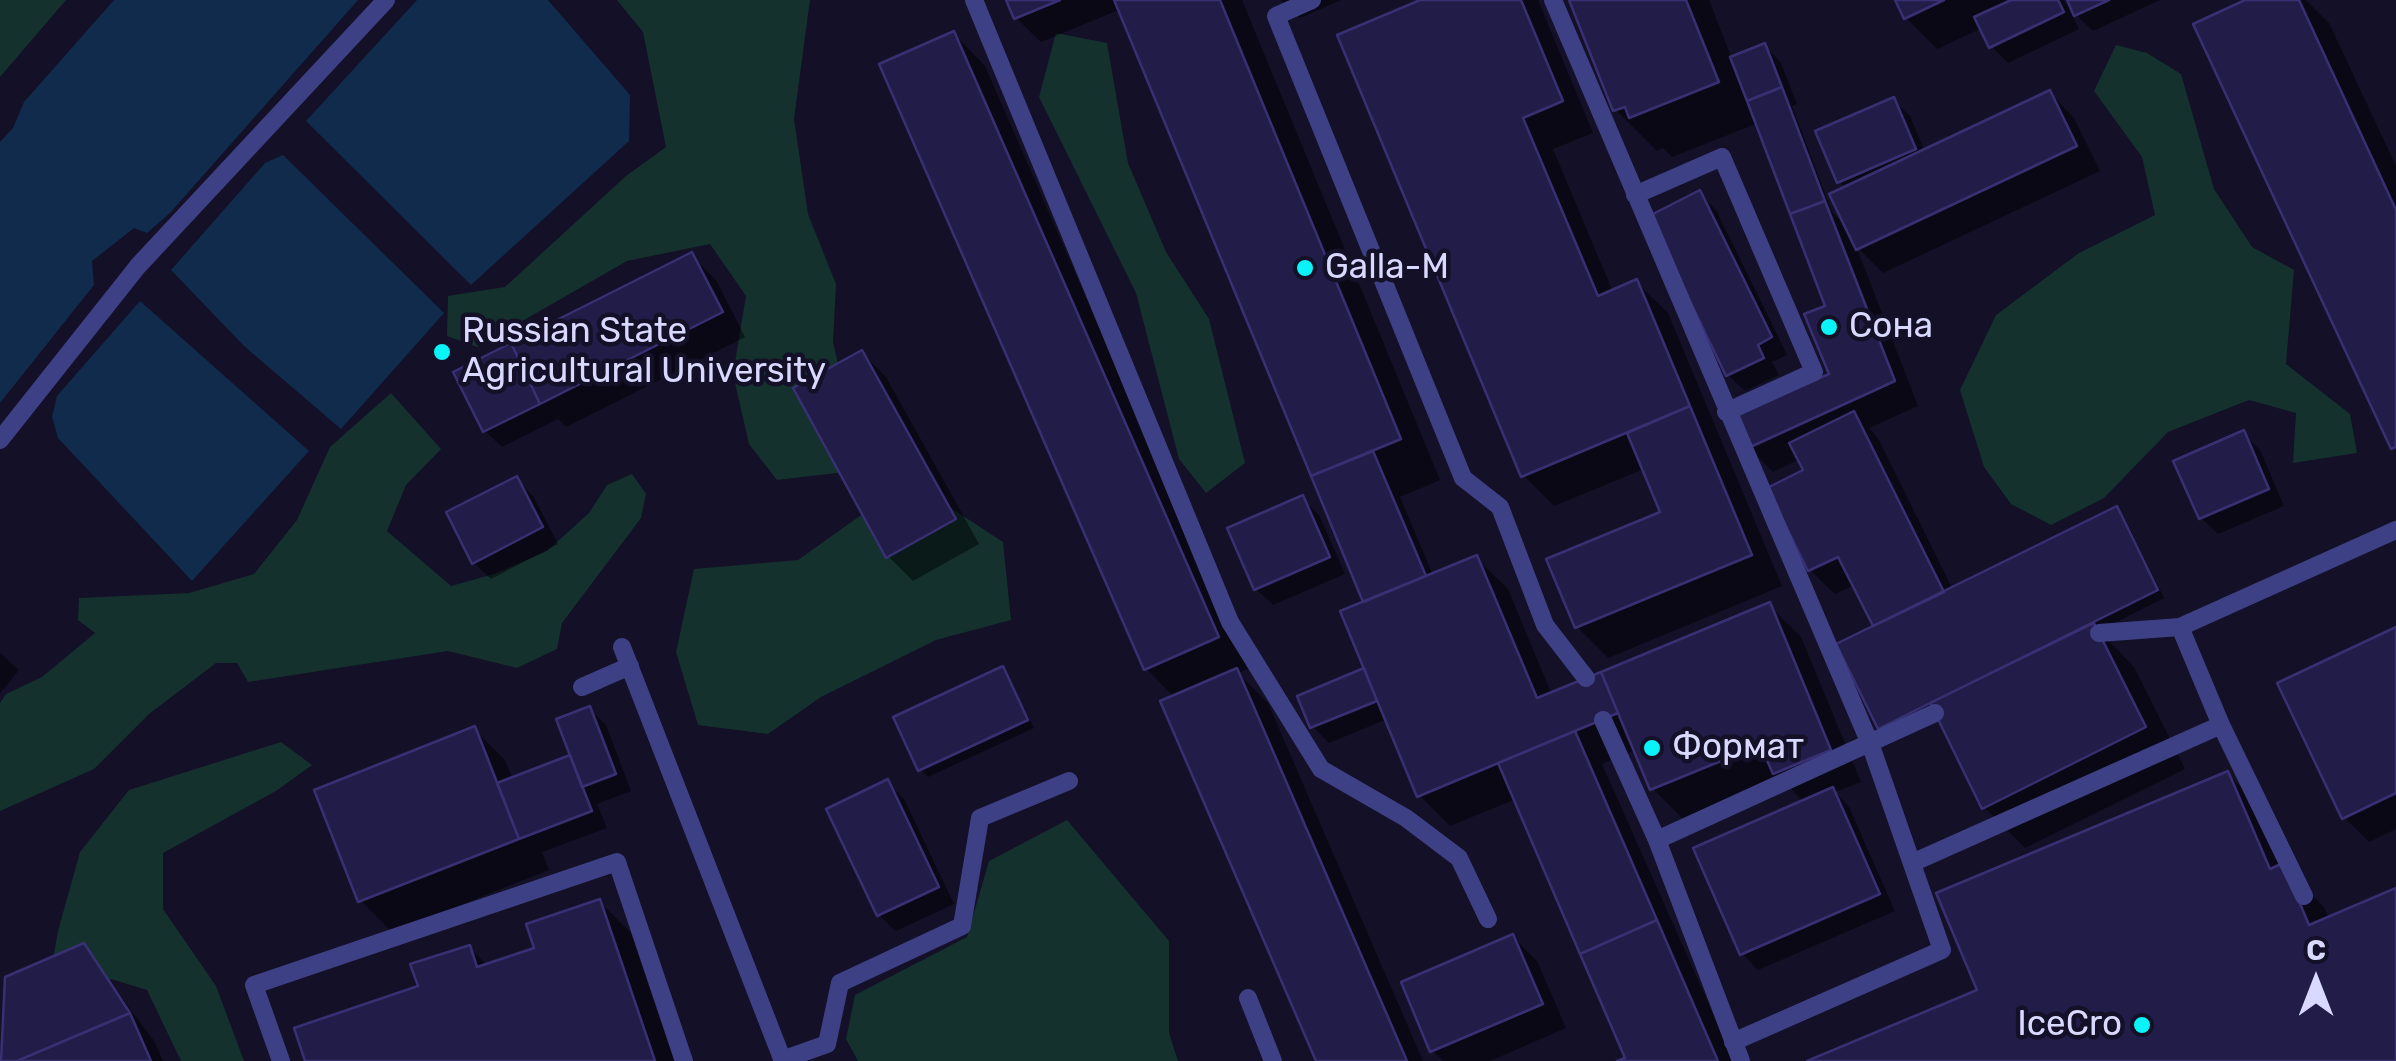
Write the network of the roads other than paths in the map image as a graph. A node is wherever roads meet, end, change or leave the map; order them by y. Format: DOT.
graph roads {
  1 [pos="386,0"];
  2 [pos="974,0"];
  3 [pos="1312,0"];
  4 [pos="1553,0"];
  5 [pos="1635,195"];
  6 [pos="1726,412"];
  7 [pos="0,440"];
  8 [pos="2396,530"];
  9 [pos="2180,627"];
  10 [pos="2099,633"];
  11 [pos="622,647"];
  12 [pos="630,666"];
  13 [pos="1586,678"];
  14 [pos="582,687"];
  15 [pos="1935,714"];
  16 [pos="1604,720"];
  17 [pos="2221,725"];
  18 [pos="1871,746"];
  19 [pos="1069,781"];
  20 [pos="1657,840"];
  21 [pos="1912,863"];
  22 [pos="2304,896"];
  23 [pos="1488,918"];
  24 [pos="1248,998"];
  25 [pos="1733,1042"];
  26 [pos="281,1061"];
  27 [pos="684,1061"];
  28 [pos="782,1061"];
  29 [pos="1273,1061"];
  30 [pos="1741,1061"];
  1 -- 7 [label="lane"];
  2 -- 23 [label="lane"];
  3 -- 13 [label="lane"];
  4 -- 5 [label="lane"];
  5 -- 6 [label="lane"];
  5 -- 6 [label="lane"];
  6 -- 18 [label="lane"];
  8 -- 9 [label="lane"];
  9 -- 10 [label="lane"];
  9 -- 17 [label="lane"];
  11 -- 12 [label="lane"];
  12 -- 14 [label="lane"];
  12 -- 28 [label="lane"];
  15 -- 18 [label="lane"];
  16 -- 20 [label="lane"];
  17 -- 21 [label="lane"];
  17 -- 22 [label="lane"];
  18 -- 20 [label="lane"];
  18 -- 21 [label="lane"];
  19 -- 28 [label="lane"];
  20 -- 25 [label="lane"];
  21 -- 25 [label="lane"];
  24 -- 29 [label="lane"];
  25 -- 30 [label="lane"];
  26 -- 27 [label="lane"];
}
